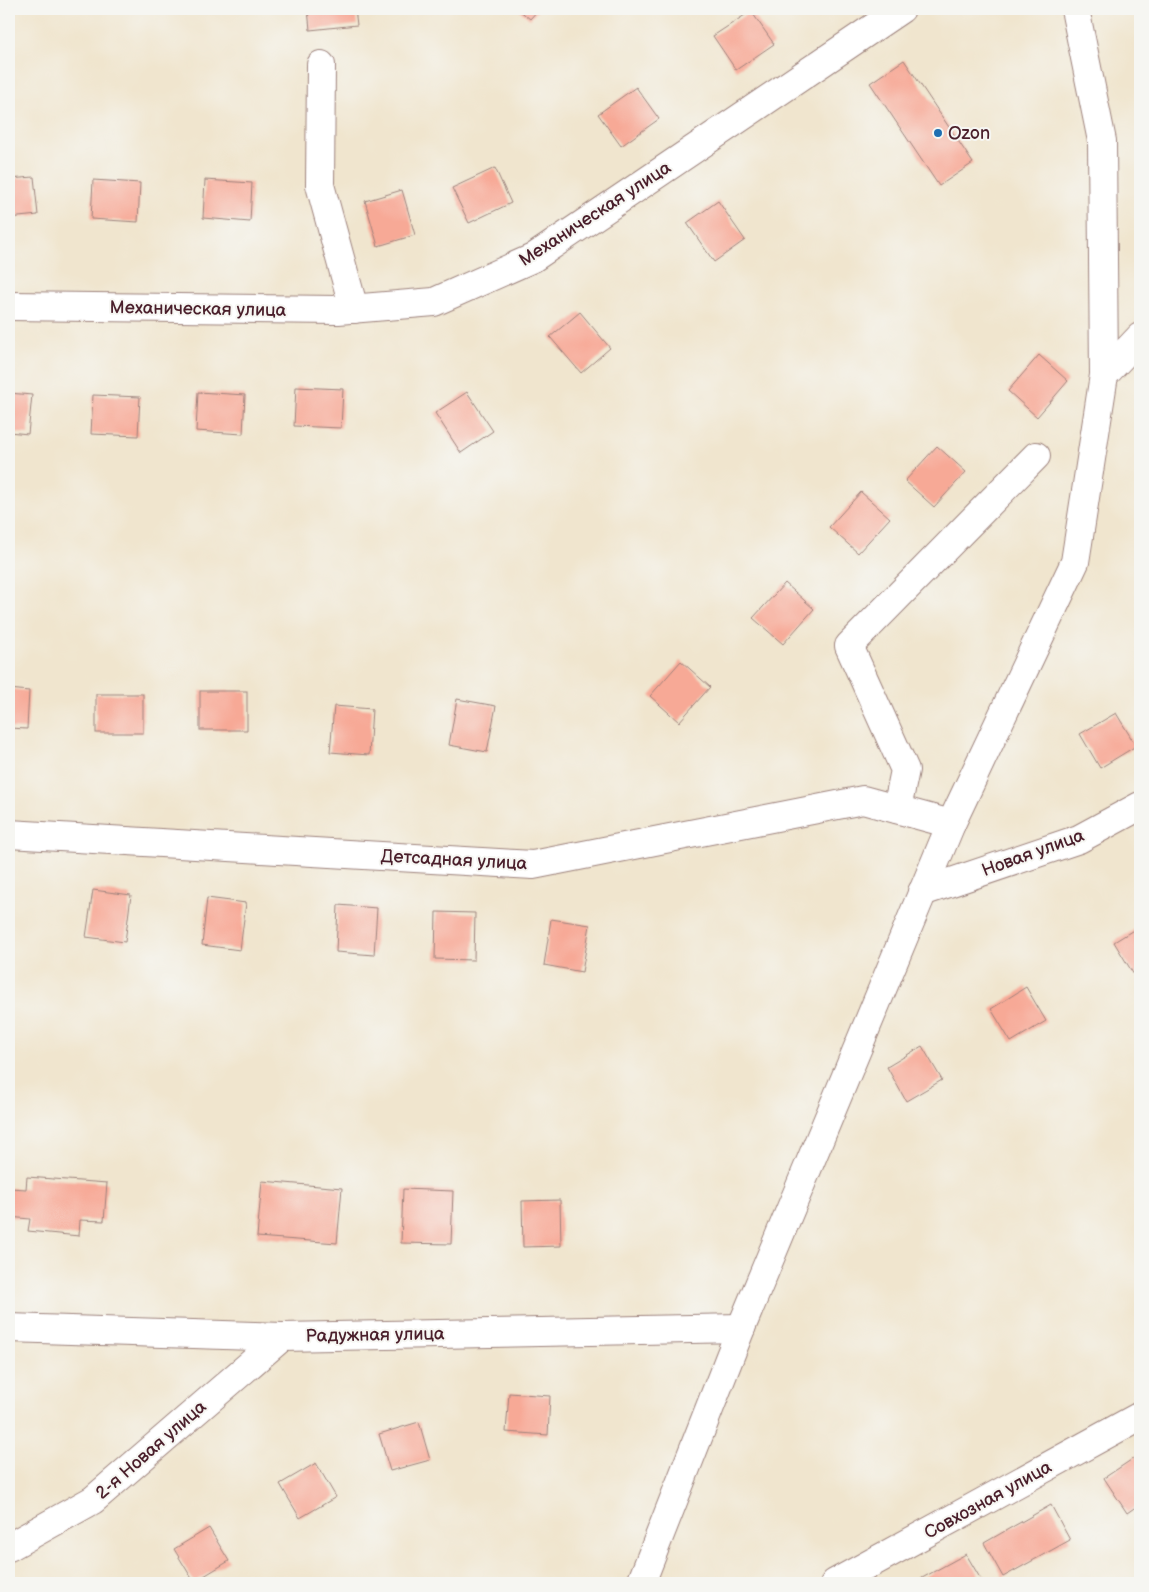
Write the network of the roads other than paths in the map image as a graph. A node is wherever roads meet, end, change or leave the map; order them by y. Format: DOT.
graph roads {
  1 [pos="902,9"];
  2 [pos="1075,9"];
  3 [pos="320,66"];
  4 [pos="9,306"];
  5 [pos="354,309"];
  6 [pos="1140,337"];
  7 [pos="1104,375"];
  8 [pos="1036,456"];
  9 [pos="1140,806"];
  10 [pos="897,809"];
  11 [pos="951,824"];
  12 [pos="9,834"];
  13 [pos="922,892"];
  14 [pos="9,1328"];
  15 [pos="741,1328"];
  16 [pos="282,1337"];
  17 [pos="1140,1416"];
  18 [pos="9,1547"];
  19 [pos="642,1583"];
  20 [pos="835,1583"];
  1 -- 5 [label="street, Механическая улица"];
  2 -- 7 [label="street"];
  3 -- 5 [label="street"];
  4 -- 5 [label="street, Механическая улица"];
  6 -- 7 [label="street"];
  7 -- 11 [label="street"];
  8 -- 10 [label="street"];
  9 -- 13 [label="street, Новая улица"];
  10 -- 11 [label="street, Детсадная улица"];
  10 -- 12 [label="street, Детсадная улица"];
  11 -- 13 [label="street"];
  13 -- 15 [label="street"];
  14 -- 16 [label="street, Радужная улица"];
  15 -- 16 [label="street, Радужная улица"];
  15 -- 19 [label="street"];
  16 -- 18 [label="street, 2-я Новая улица"];
  17 -- 20 [label="street, Совхозная улица"];
}
